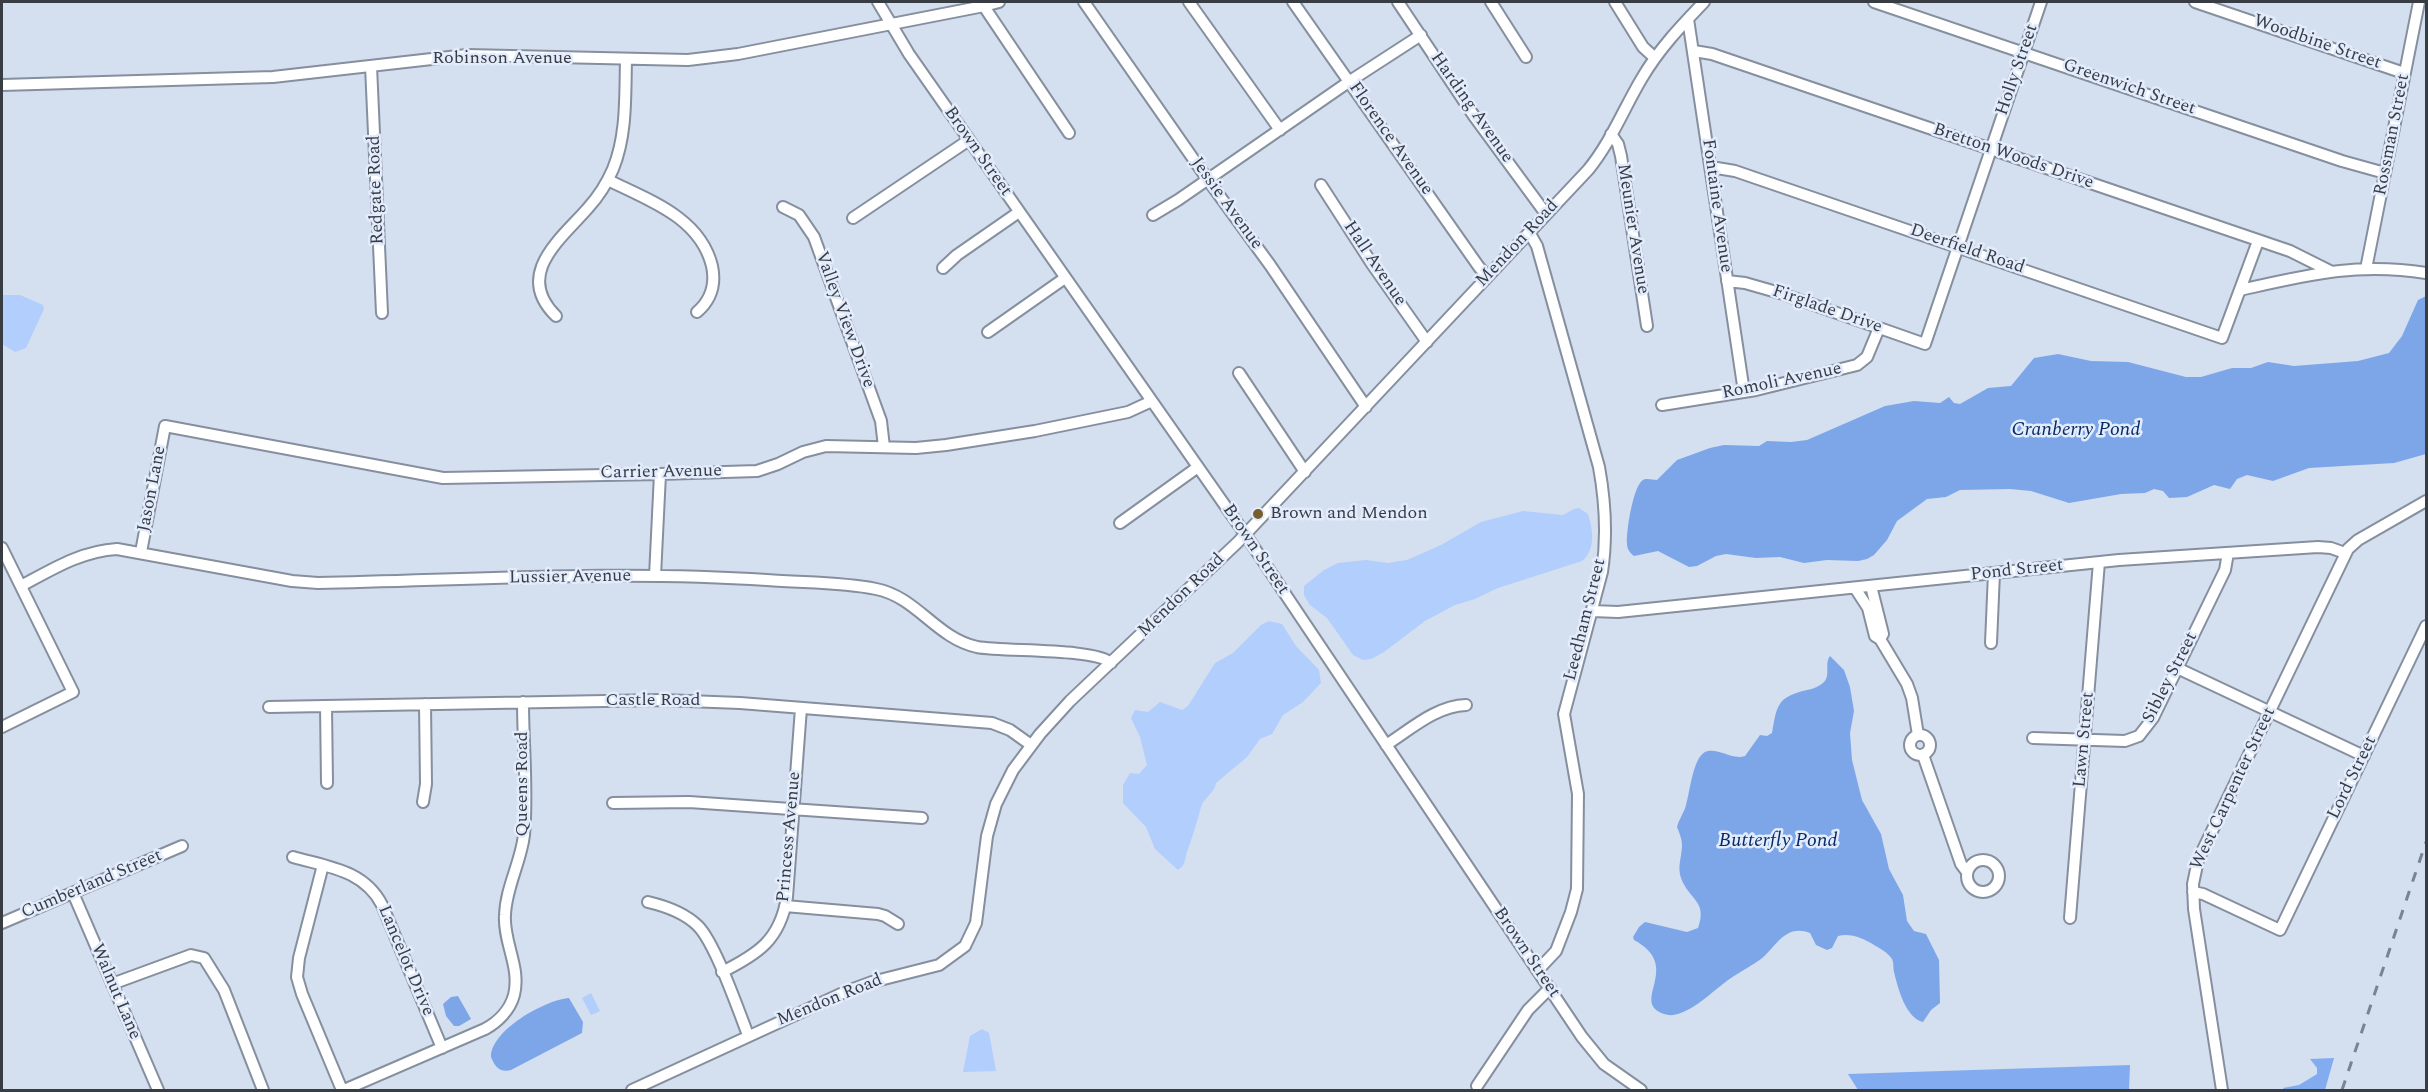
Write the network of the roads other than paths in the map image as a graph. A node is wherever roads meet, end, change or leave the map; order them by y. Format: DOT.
graph roads {
  1 [pos="878,2"];
  2 [pos="999,2"];
  3 [pos="1084,2"];
  4 [pos="1189,2"];
  5 [pos="1293,2"];
  6 [pos="1398,2"];
  7 [pos="1491,2"];
  8 [pos="1615,2"];
  9 [pos="1704,2"];
  10 [pos="1874,2"];
  11 [pos="2041,2"];
  12 [pos="2195,2"];
  13 [pos="2419,2"];
  14 [pos="982,4"];
  15 [pos="1688,19"];
  16 [pos="890,24"];
  17 [pos="1421,35"];
  18 [pos="1694,51"];
  19 [pos="2024,52"];
  20 [pos="1526,57"];
  21 [pos="1655,58"];
  22 [pos="626,60"];
  23 [pos="371,66"];
  24 [pos="2404,73"];
  25 [pos="1350,81"];
  26 [pos="2,85"];
  27 [pos="1280,130"];
  28 [pos="1069,133"];
  29 [pos="1611,134"];
  30 [pos="969,140"];
  31 [pos="1991,150"];
  32 [pos="1711,167"];
  33 [pos="2385,173"];
  34 [pos="608,180"];
  35 [pos="1208,180"];
  36 [pos="1321,185"];
  37 [pos="783,207"];
  38 [pos="1019,212"];
  39 [pos="1546,214"];
  40 [pos="1153,215"];
  41 [pos="853,218"];
  42 [pos="1529,232"];
  43 [pos="2258,241"];
  44 [pos="1958,247"];
  45 [pos="943,268"];
  46 [pos="2366,269"];
  47 [pos="2330,271"];
  48 [pos="2427,273"];
  49 [pos="1487,276"];
  50 [pos="1065,278"];
  51 [pos="1727,281"];
  52 [pos="2240,290"];
  53 [pos="697,312"];
  54 [pos="382,313"];
  55 [pos="556,316"];
  56 [pos="1647,326"];
  57 [pos="1878,328"];
  58 [pos="988,332"];
  59 [pos="1428,342"];
  60 [pos="1925,344"];
  61 [pos="1239,373"];
  62 [pos="1744,392"];
  63 [pos="1152,401"];
  64 [pos="1662,405"];
  65 [pos="1366,407"];
  66 [pos="165,426"];
  67 [pos="884,447"];
  68 [pos="1198,467"];
  69 [pos="1305,472"];
  70 [pos="660,474"];
  71 [pos="2427,501"];
  72 [pos="1120,523"];
  73 [pos="1245,534"];
  74 [pos="2,548"];
  75 [pos="141,552"];
  76 [pos="2228,553"];
  77 [pos="2345,553"];
  78 [pos="2099,562"];
  79 [pos="1994,573"];
  80 [pos="655,576"];
  81 [pos="21,586"];
  82 [pos="1871,586"];
  83 [pos="1855,588"];
  84 [pos="1592,611"];
  85 [pos="2427,626"];
  86 [pos="1880,639"];
  87 [pos="1992,644"];
  88 [pos="1111,663"];
  89 [pos="2176,668"];
  90 [pos="523,702"];
  91 [pos="425,704"];
  92 [pos="1466,705"];
  93 [pos="326,706"];
  94 [pos="269,707"];
  95 [pos="801,708"];
  96 [pos="2270,712"];
  97 [pos="2,727"];
  98 [pos="2033,738"];
  99 [pos="2086,740"];
  100 [pos="1031,745"];
  101 [pos="1386,745"];
  102 [pos="2364,756"];
  103 [pos="327,783"];
  104 [pos="423,802"];
  105 [pos="613,802"];
  106 [pos="793,808"];
  107 [pos="922,818"];
  108 [pos="182,846"];
  109 [pos="293,857"];
  110 [pos="322,865"];
  111 [pos="1967,872"];
  112 [pos="2193,892"];
  113 [pos="73,893"];
  114 [pos="648,902"];
  115 [pos="785,906"];
  116 [pos="2070,918"];
  117 [pos="2,923"];
  118 [pos="898,924"];
  119 [pos="1538,970"];
  120 [pos="722,972"];
  121 [pos="112,984"];
  122 [pos="1550,988"];
  123 [pos="748,1035"];
  124 [pos="442,1048"];
  125 [pos="1477,1086"];
  126 [pos="158,1090"];
  127 [pos="264,1090"];
  128 [pos="343,1090"];
  129 [pos="632,1090"];
  130 [pos="1641,1090"];
  131 [pos="2222,1090"];
  1 -- 16 [label="street, Brown Street"];
  2 -- 14 [label="street, Robinson Avenue"];
  3 -- 35 [label="street, Jessie Avenue"];
  4 -- 27 [label="street"];
  5 -- 25 [label="street, Florence Avenue"];
  6 -- 17 [label="street, Harding Avenue"];
  7 -- 20 [label="street"];
  8 -- 21 [label="street"];
  9 -- 15 [label="street, Mendon Road"];
  10 -- 19 [label="street, Greenwich Street"];
  11 -- 19 [label="street, Holly Street"];
  12 -- 24 [label="street, Woodbine Street"];
  13 -- 24 [label="street, Rossman Street"];
  14 -- 16 [label="street, Robinson Avenue"];
  14 -- 28 [label="street"];
  15 -- 18 [label="street, Fontaine Avenue"];
  15 -- 21 [label="street, Mendon Road"];
  16 -- 22 [label="street, Robinson Avenue"];
  16 -- 30 [label="street, Brown Street"];
  17 -- 25 [label="street"];
  17 -- 39 [label="street, Harding Avenue"];
  18 -- 31 [label="street, Bretton Woods Drive"];
  18 -- 32 [label="street, Fontaine Avenue"];
  19 -- 31 [label="street, Holly Street"];
  19 -- 33 [label="street, Greenwich Street"];
  21 -- 29 [label="street, Mendon Road"];
  22 -- 23 [label="street, Robinson Avenue"];
  22 -- 34 [label="street"];
  23 -- 26 [label="street, Robinson Avenue"];
  23 -- 54 [label="street, Redgate Road"];
  24 -- 33 [label="street, Rossman Street"];
  25 -- 27 [label="street"];
  25 -- 49 [label="street, Florence Avenue"];
  27 -- 35 [label="street"];
  29 -- 39 [label="street, Mendon Road"];
  29 -- 56 [label="street, Meunier Avenue"];
  30 -- 38 [label="street, Brown Street"];
  30 -- 41 [label="street"];
  31 -- 43 [label="street, Bretton Woods Drive"];
  31 -- 44 [label="street, Holly Street"];
  32 -- 44 [label="street, Deerfield Road"];
  32 -- 51 [label="street, Fontaine Avenue"];
  33 -- 46 [label="street, Rossman Street"];
  34 -- 53 [label="street"];
  34 -- 55 [label="street"];
  35 -- 40 [label="street"];
  35 -- 65 [label="street, Jessie Avenue"];
  36 -- 59 [label="street, Hall Avenue"];
  37 -- 67 [label="street, Valley View Drive"];
  38 -- 45 [label="street"];
  38 -- 50 [label="street, Brown Street"];
  39 -- 42 [label="street, Mendon Road"];
  42 -- 49 [label="street, Mendon Road"];
  42 -- 84 [label="street, Leedham Street"];
  43 -- 47 [label="street, Bretton Woods Drive"];
  43 -- 52 [label="street"];
  44 -- 52 [label="street, Deerfield Road"];
  44 -- 60 [label="street, Holly Street"];
  46 -- 47 [label="street"];
  46 -- 48 [label="street"];
  47 -- 52 [label="street"];
  49 -- 59 [label="street, Mendon Road"];
  50 -- 58 [label="street"];
  50 -- 63 [label="street, Brown Street"];
  51 -- 57 [label="street, Firglade Drive"];
  51 -- 62 [label="street, Fontaine Avenue"];
  57 -- 60 [label="street, Firglade Drive"];
  57 -- 62 [label="street, Romoli Avenue"];
  59 -- 65 [label="street, Mendon Road"];
  61 -- 69 [label="street"];
  62 -- 64 [label="street, Romoli Avenue"];
  63 -- 67 [label="street, Carrier Avenue"];
  63 -- 68 [label="street, Brown Street"];
  65 -- 69 [label="street, Mendon Road"];
  66 -- 70 [label="street, Carrier Avenue"];
  66 -- 75 [label="street, Jason Lane"];
  67 -- 70 [label="street, Carrier Avenue"];
  68 -- 72 [label="street"];
  68 -- 73 [label="street, Brown Street"];
  69 -- 73 [label="street, Mendon Road"];
  70 -- 80 [label="street"];
  71 -- 77 [label="street"];
  73 -- 88 [label="street, Mendon Road"];
  73 -- 101 [label="street, Brown Street"];
  74 -- 81 [label="street"];
  75 -- 80 [label="street, Lussier Avenue"];
  75 -- 81 [label="street, Lussier Avenue"];
  76 -- 77 [label="street, Pond Street"];
  76 -- 78 [label="street, Pond Street"];
  76 -- 89 [label="street, Sibley Street"];
  77 -- 96 [label="street, West Carpenter Street"];
  78 -- 79 [label="street, Pond Street"];
  78 -- 99 [label="street, Lawn Street"];
  79 -- 82 [label="street, Pond Street"];
  79 -- 87 [label="street"];
  80 -- 88 [label="street, Lussier Avenue"];
  81 -- 97 [label="street"];
  82 -- 83 [label="street, Pond Street"];
  82 -- 86 [label="street"];
  83 -- 84 [label="street, Pond Street"];
  83 -- 86 [label="street"];
  84 -- 119 [label="street, Leedham Street"];
  85 -- 102 [label="street, Lord Street"];
  86 -- 111 [label="street"];
  88 -- 100 [label="street, Mendon Road"];
  89 -- 96 [label="street"];
  89 -- 99 [label="street, Sibley Street"];
  90 -- 91 [label="street, Castle Road"];
  90 -- 95 [label="street, Castle Road"];
  90 -- 124 [label="street, Queens Road"];
  91 -- 93 [label="street, Castle Road"];
  91 -- 104 [label="street"];
  92 -- 101 [label="street"];
  93 -- 94 [label="street, Castle Road"];
  93 -- 103 [label="street"];
  95 -- 100 [label="street, Castle Road"];
  95 -- 106 [label="street, Princess Avenue"];
  96 -- 102 [label="street"];
  96 -- 112 [label="street, West Carpenter Street"];
  98 -- 99 [label="street, Sibley Street"];
  99 -- 116 [label="street, Lawn Street"];
  100 -- 123 [label="street, Mendon Road"];
  101 -- 119 [label="street, Brown Street"];
  102 -- 112 [label="street, Lord Street"];
  105 -- 106 [label="street"];
  106 -- 107 [label="street"];
  106 -- 115 [label="street, Princess Avenue"];
  108 -- 113 [label="street, Cumberland Street"];
  109 -- 110 [label="street, Lancelot Drive"];
  110 -- 124 [label="street, Lancelot Drive"];
  110 -- 128 [label="street"];
  112 -- 131 [label="street, West Carpenter Street"];
  113 -- 117 [label="street, Cumberland Street"];
  113 -- 121 [label="street, Walnut Lane"];
  114 -- 120 [label="street"];
  115 -- 118 [label="street"];
  115 -- 120 [label="street, Princess Avenue"];
  119 -- 122 [label="street, Brown Street"];
  120 -- 123 [label="street"];
  121 -- 126 [label="street, Walnut Lane"];
  121 -- 127 [label="street"];
  122 -- 125 [label="street"];
  122 -- 130 [label="street, Brown Street"];
  123 -- 129 [label="street, Mendon Road"];
  124 -- 128 [label="street"];
}
